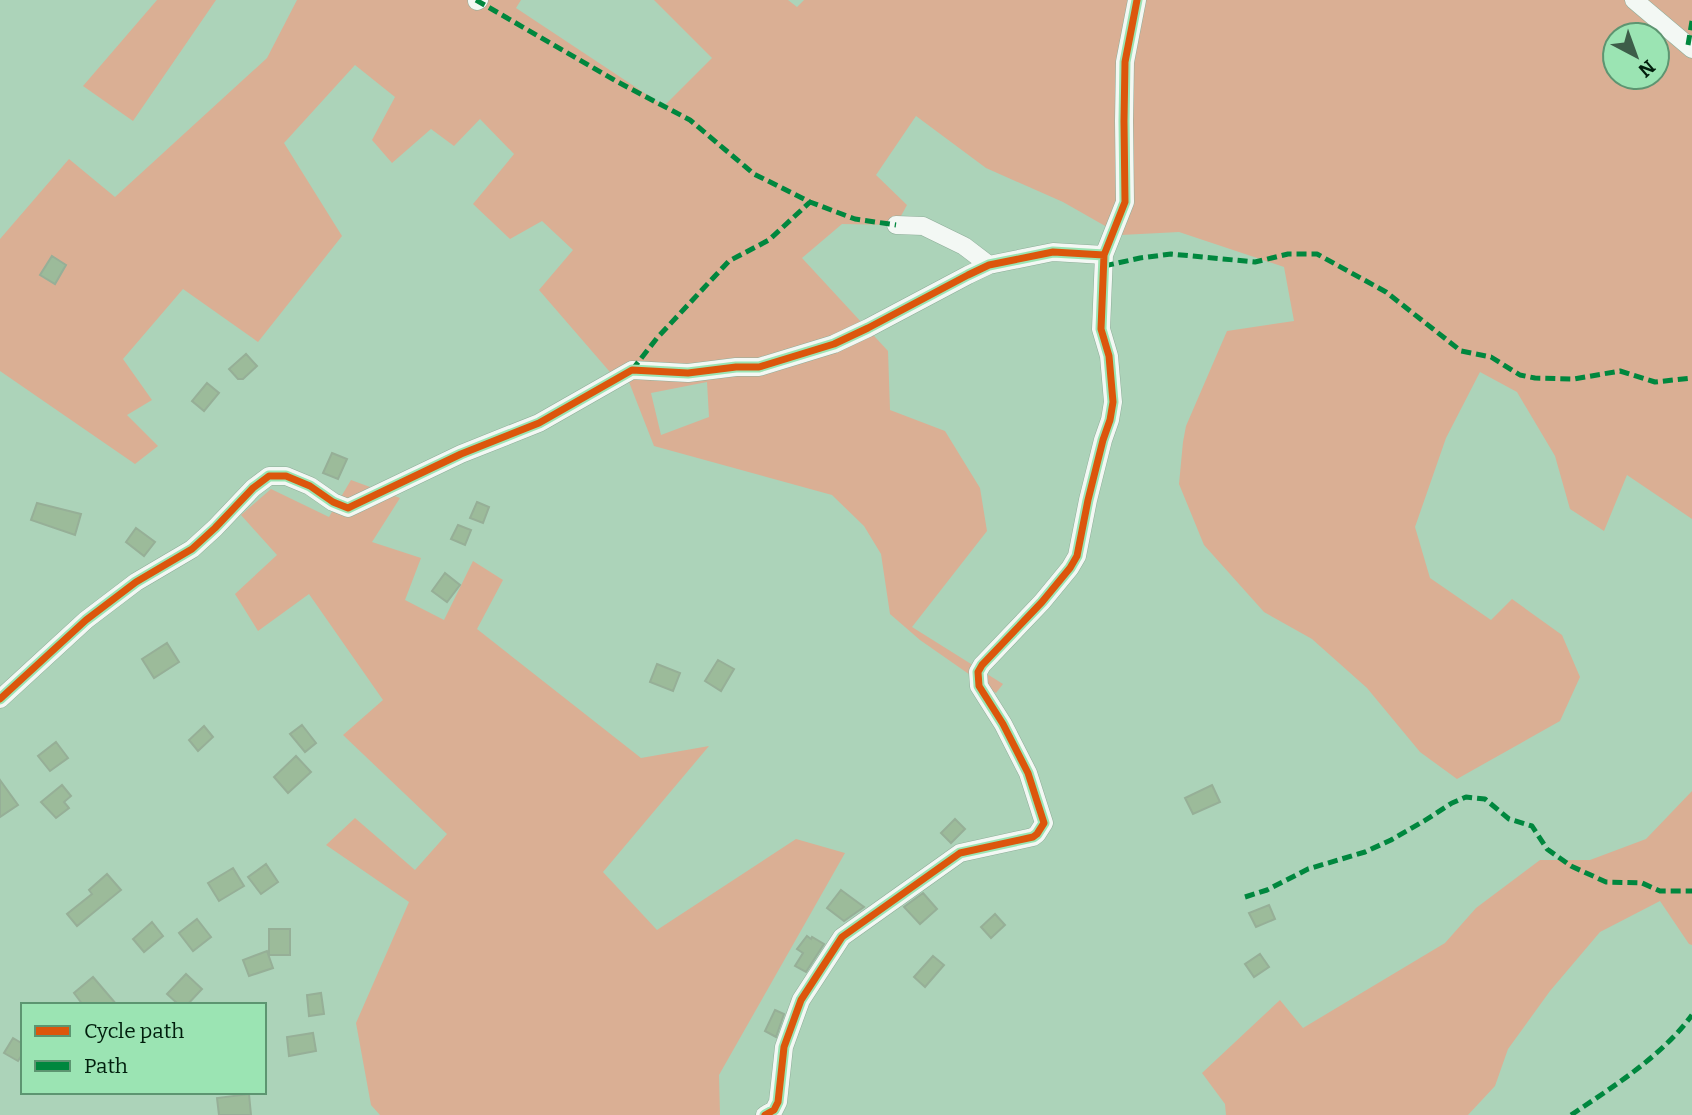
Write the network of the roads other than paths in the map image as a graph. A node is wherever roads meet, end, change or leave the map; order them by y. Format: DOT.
graph roads {
  1 [pos="1137,0"];
  2 [pos="1634,0"];
  3 [pos="1692,49"];
  4 [pos="896,225"];
  5 [pos="1104,254"];
  6 [pos="989,265"];
  7 [pos="0,699"];
  8 [pos="765,1115"];
  1 -- 5 [label="street"];
  2 -- 3 [label="street"];
  4 -- 6 [label="street"];
  5 -- 6 [label="street"];
  5 -- 8 [label="street"];
  6 -- 7 [label="street"];
}
